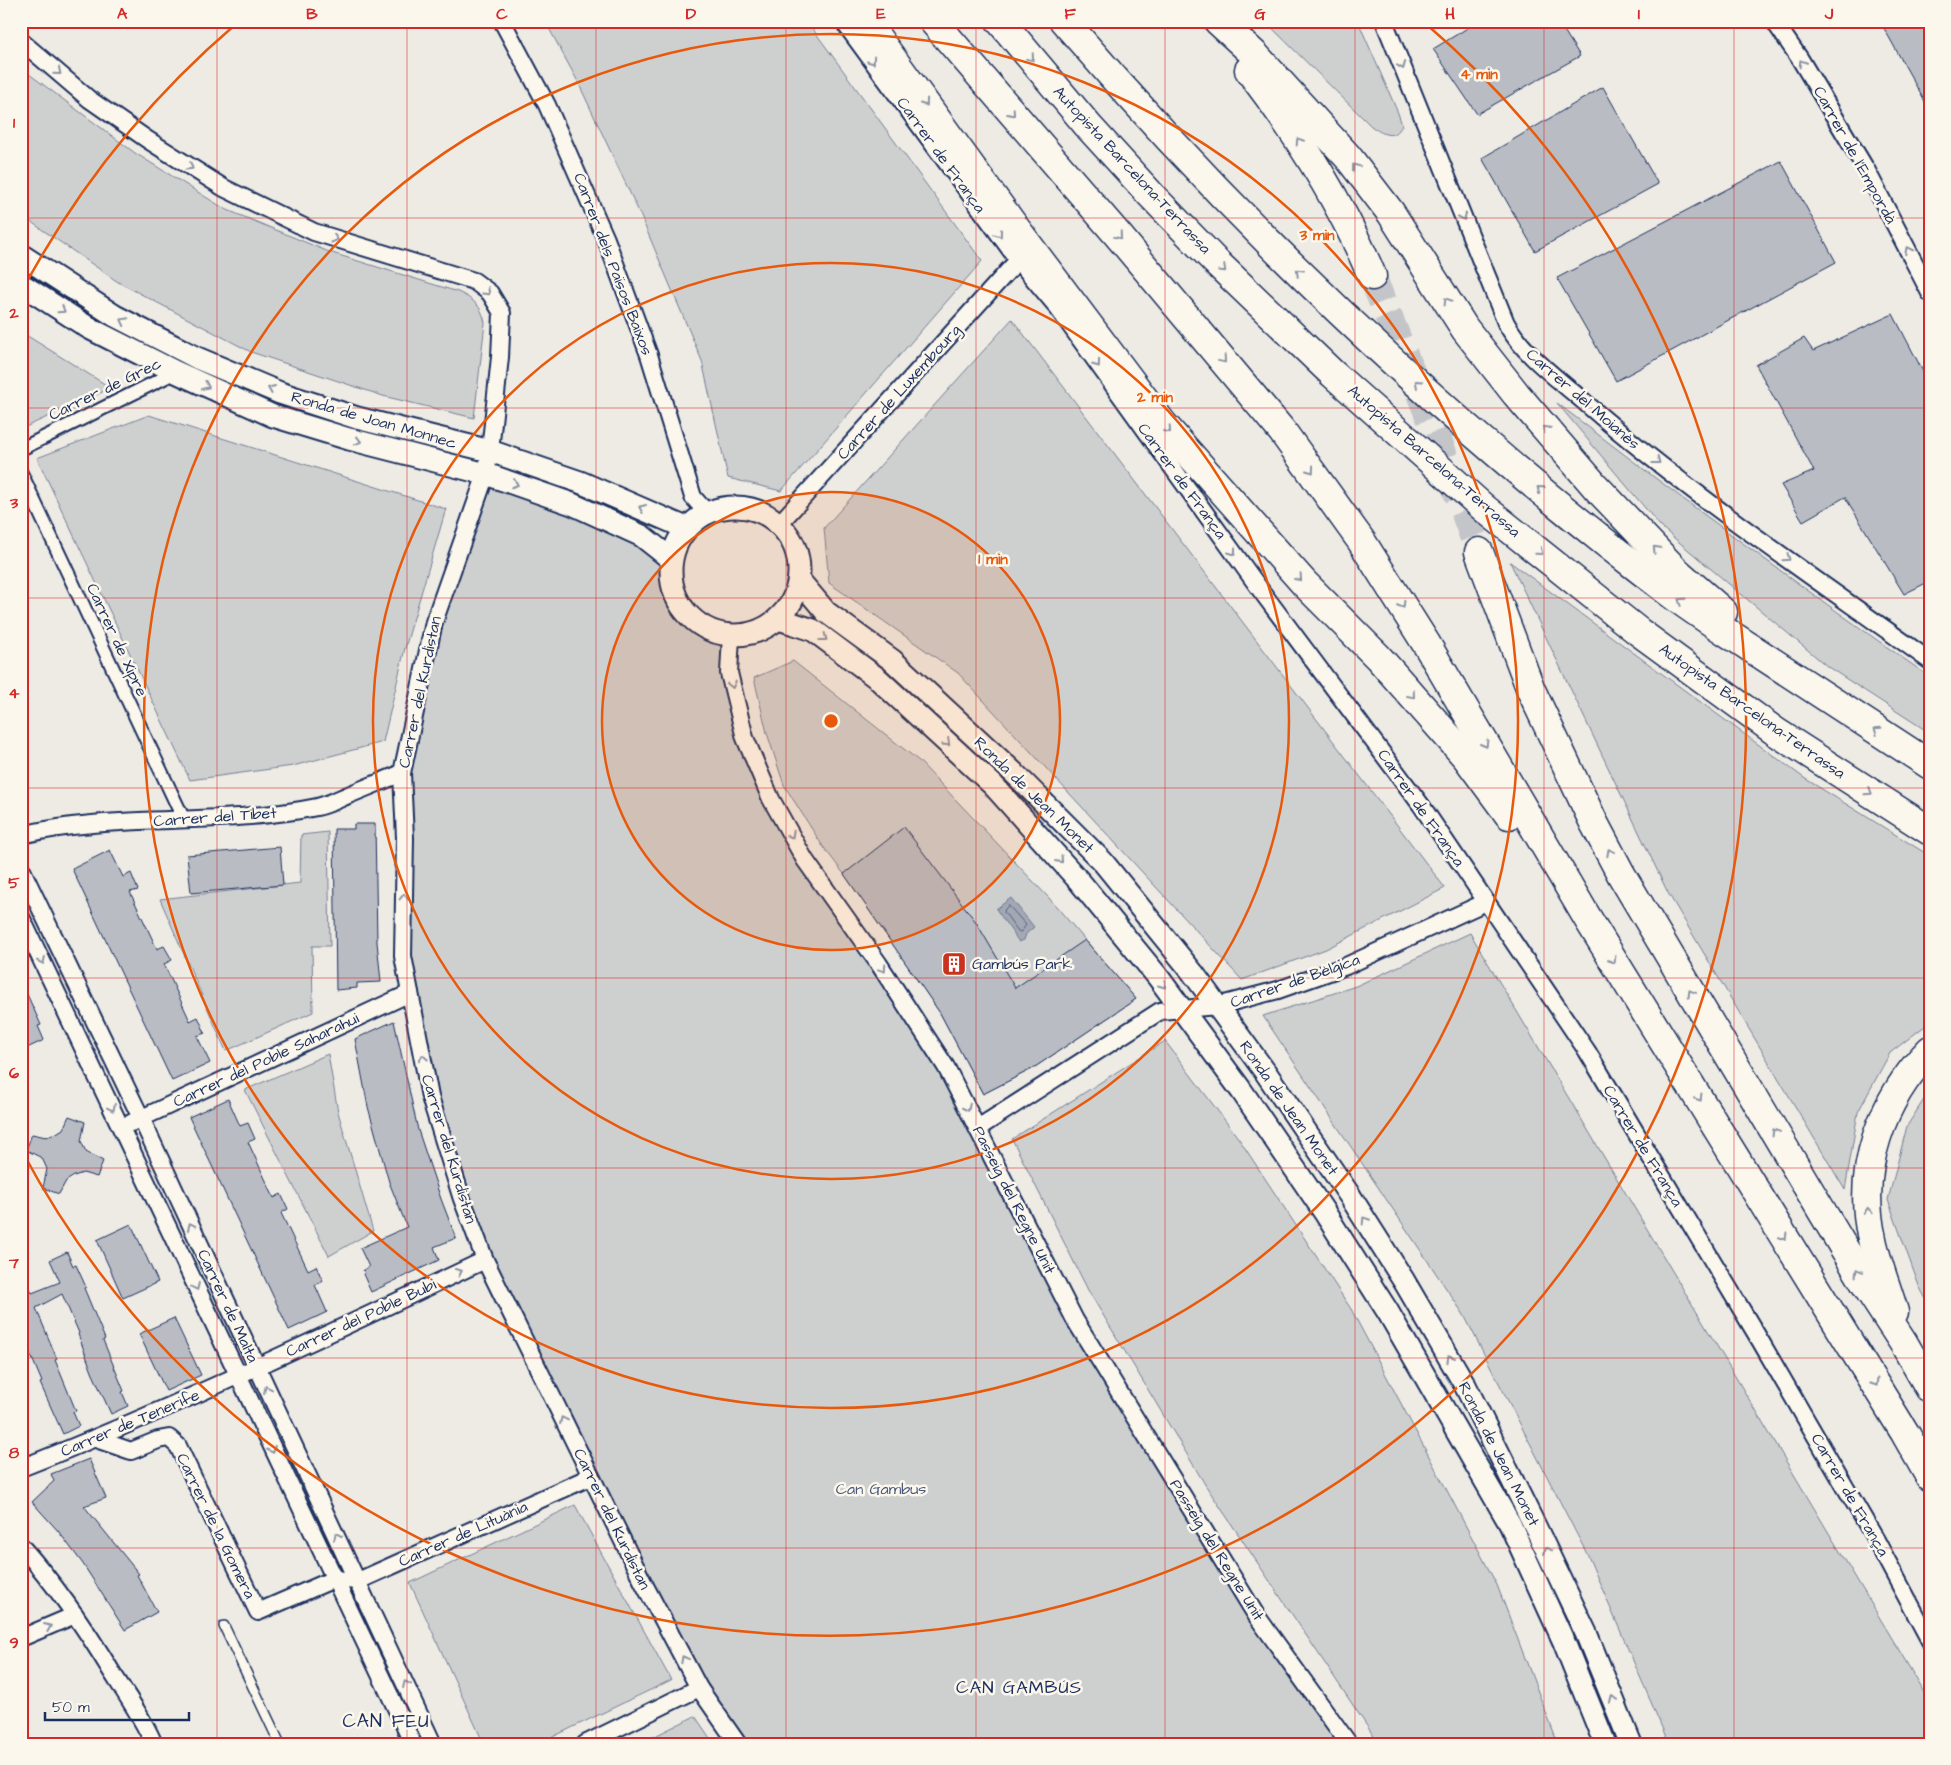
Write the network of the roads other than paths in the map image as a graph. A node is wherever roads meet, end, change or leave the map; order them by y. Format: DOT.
graph roads {
  1 [pos="502,21"];
  2 [pos="843,21"];
  3 [pos="865,21"];
  4 [pos="933,21"];
  5 [pos="1000,21"];
  6 [pos="1064,21"];
  7 [pos="1207,21"];
  8 [pos="1218,21"];
  9 [pos="1384,21"];
  10 [pos="1774,21"];
  11 [pos="21,41"];
  12 [pos="21,256"];
  13 [pos="1018,260"];
  14 [pos="1372,276"];
  15 [pos="21,284"];
  16 [pos="1930,293"];
  17 [pos="176,372"];
  18 [pos="21,449"];
  19 [pos="490,451"];
  20 [pos="21,473"];
  21 [pos="486,474"];
  22 [pos="707,513"];
  23 [pos="779,524"];
  24 [pos="686,528"];
  25 [pos="1479,552"];
  26 [pos="671,560"];
  27 [pos="799,580"];
  28 [pos="779,619"];
  29 [pos="731,636"];
  30 [pos="1930,660"];
  31 [pos="1809,686"];
  32 [pos="1930,765"];
  33 [pos="402,773"];
  34 [pos="184,820"];
  35 [pos="1930,831"];
  36 [pos="21,835"];
  37 [pos="21,868"];
  38 [pos="1486,902"];
  39 [pos="21,917"];
  40 [pos="1588,919"];
  41 [pos="410,993"];
  42 [pos="1217,1006"];
  43 [pos="1181,1010"];
  44 [pos="1930,1050"];
  45 [pos="141,1118"];
  46 [pos="121,1127"];
  47 [pos="978,1128"];
  48 [pos="485,1260"];
  49 [pos="1904,1342"];
  50 [pos="257,1368"];
  51 [pos="238,1376"];
  52 [pos="1930,1389"];
  53 [pos="96,1439"];
  54 [pos="21,1468"];
  55 [pos="590,1477"];
  56 [pos="1930,1477"];
  57 [pos="21,1546"];
  58 [pos="334,1579"];
  59 [pos="358,1581"];
  60 [pos="75,1615"];
  61 [pos="224,1626"];
  62 [pos="21,1638"];
  63 [pos="1930,1641"];
  64 [pos="700,1688"];
  65 [pos="154,1744"];
  66 [pos="280,1744"];
  67 [pos="413,1744"];
  68 [pos="433,1744"];
  69 [pos="584,1744"];
  70 [pos="738,1744"];
  71 [pos="1349,1744"];
  72 [pos="1605,1744"];
  73 [pos="1631,1744"];
  1 -- 22 [label="street, Carrer dels Països Baixos"];
  2 -- 13 [label="street, Carrer de França, one-way"];
  3 -- 40 [label="highway, one-way"];
  4 -- 40 [label="highway, one-way"];
  5 -- 35 [label="highway, Autopista Barcelona-Terrassa, one-way"];
  31 -- 6 [label="highway, one-way"];
  14 -- 7 [label="highway, one-way"];
  31 -- 8 [label="highway, one-way"];
  9 -- 30 [label="street, Carrer del Moianès, one-way"];
  16 -- 10 [label="street, Carrer de l'Empordà, one-way"];
  11 -- 19 [label="street, Carrer del Kurdistan, one-way"];
  19 -- 12 [label="street, Ronda de Joan Monnec, one-way"];
  13 -- 23 [label="street, Carrer de Luxembourg"];
  13 -- 38 [label="street, Carrer de França, one-way"];
  15 -- 17 [label="street, Ronda de Joan Monnec, one-way"];
  17 -- 18 [label="street, Carrer de Grec"];
  17 -- 21 [label="street, Ronda de Joan Monnec, one-way"];
  19 -- 21 [label="street, Carrer del Kurdistan"];
  24 -- 19 [label="street, Ronda de Joan Monnec, one-way"];
  20 -- 34 [label="street, Carrer de Xipre"];
  21 -- 26 [label="street, Ronda de Joan Monnec, one-way"];
  21 -- 33 [label="street, Carrer del Kurdistan"];
  22 -- 23 [label="street"];
  22 -- 24 [label="street"];
  23 -- 27 [label="street"];
  24 -- 26 [label="street"];
  49 -- 25 [label="highway, one-way"];
  26 -- 29 [label="street"];
  27 -- 28 [label="street"];
  27 -- 42 [label="street, Ronda de Jean Monet"];
  28 -- 29 [label="street"];
  28 -- 43 [label="street, Ronda de Jean Monet, one-way"];
  29 -- 47 [label="street, Passeig del Regne Unit, one-way"];
  32 -- 31 [label="highway, one-way"];
  33 -- 34 [label="street, Carrer del Tibet"];
  41 -- 33 [label="street, Carrer del Kurdistan, one-way"];
  34 -- 36 [label="street, Carrer del Tibet"];
  37 -- 45 [label="street, Carrer de Malta"];
  38 -- 42 [label="street, Carrer de Bèlgica"];
  38 -- 63 [label="street, Carrer de França"];
  39 -- 46 [label="street, Carrer de Malta, one-way"];
  40 -- 56 [label="highway, one-way"];
  41 -- 45 [label="street, Carrer del Poble Saharahui"];
  48 -- 41 [label="street, Carrer del Kurdistan, one-way"];
  42 -- 43 [label="street, Carrer de Bèlgica"];
  73 -- 42 [label="street, Ronda de Jean Monet, one-way"];
  43 -- 47 [label="street, Carrer de Bèlgica"];
  43 -- 72 [label="street, Ronda de Jean Monet"];
  49 -- 44 [label="highway, one-way"];
  45 -- 46 [label="street, Carrer del Poble Saharahui"];
  50 -- 45 [label="street, Carrer de Malta, one-way"];
  46 -- 51 [label="street, Carrer de Malta, one-way"];
  47 -- 71 [label="street, Passeig del Regne Unit"];
  50 -- 48 [label="street, Carrer del Poble Bubi, one-way"];
  55 -- 48 [label="street, Carrer del Kurdistan, one-way"];
  49 -- 52 [label="highway"];
  50 -- 51 [label="street, Carrer del Poble Bubi"];
  59 -- 50 [label="street, Carrer de Malta, one-way"];
  51 -- 53 [label="street, Carrer de Tenerife"];
  51 -- 58 [label="street, Carrer de Malta, one-way"];
  53 -- 54 [label="street, Carrer de Tenerife"];
  53 -- 58 [label="street, Carrer de la Gomera"];
  55 -- 59 [label="street, Carrer de Lituània"];
  64 -- 55 [label="street, Carrer del Kurdistan, one-way"];
  57 -- 60 [label="street"];
  58 -- 59 [label="street, Carrer de Lituània"];
  58 -- 67 [label="street, Carrer de Malta"];
  68 -- 59 [label="street, Carrer de Malta, one-way"];
  62 -- 60 [label="street, one-way"];
  60 -- 65 [label="street"];
  61 -- 66 [label="lane"];
  64 -- 69 [label="street"];
  64 -- 70 [label="street, Carrer del Kurdistan"];
}
